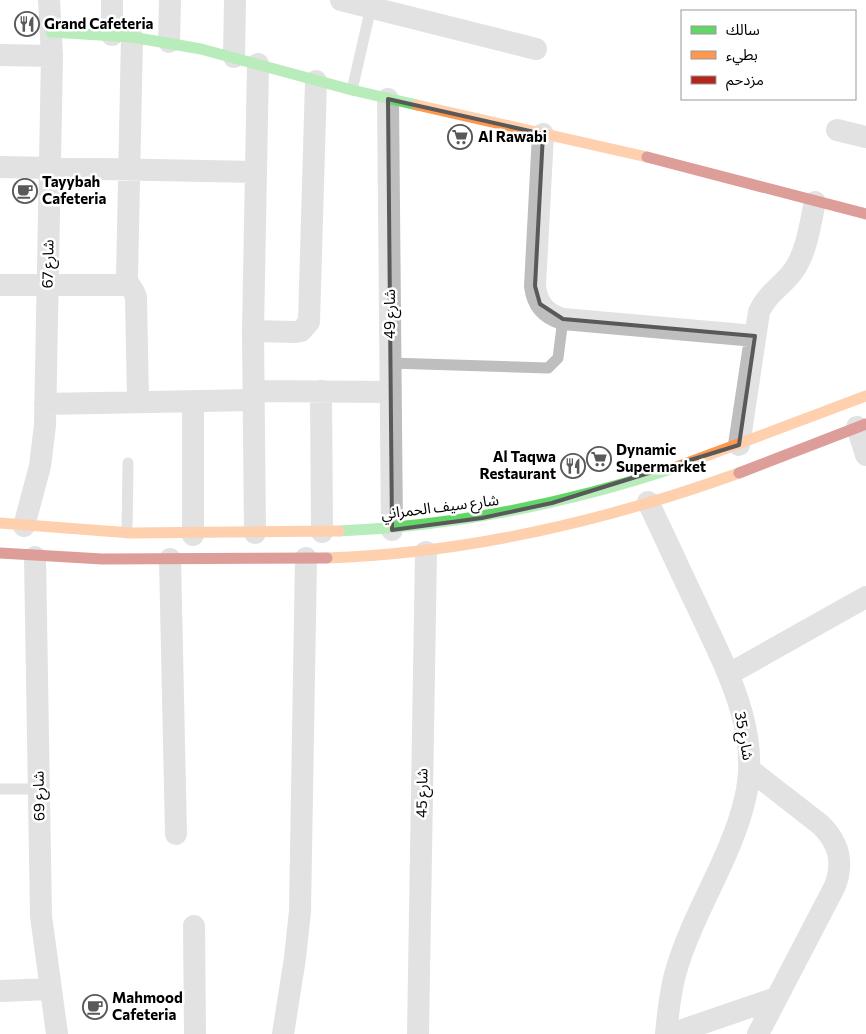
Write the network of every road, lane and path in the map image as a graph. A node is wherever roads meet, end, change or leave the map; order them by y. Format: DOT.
graph roads {
  1 [pos="49,0"];
  2 [pos="112,0"];
  3 [pos="170,0"];
  4 [pos="235,0"];
  5 [pos="342,0"];
  6 [pos="371,7"];
  7 [pos="51,32"];
  8 [pos="122,36"];
  9 [pos="169,42"];
  10 [pos="536,49"];
  11 [pos="0,55"];
  12 [pos="52,56"];
  13 [pos="234,57"];
  14 [pos="258,64"];
  15 [pos="316,81"];
  16 [pos="352,90"];
  17 [pos="388,99"];
  18 [pos="837,130"];
  19 [pos="543,134"];
  20 [pos="866,137"];
  21 [pos="0,167"];
  22 [pos="50,167"];
  23 [pos="129,169"];
  24 [pos="256,172"];
  25 [pos="815,202"];
  26 [pos="866,214"];
  27 [pos="0,285"];
  28 [pos="48,285"];
  29 [pos="129,285"];
  30 [pos="563,319"];
  31 [pos="254,331"];
  32 [pos="755,336"];
  33 [pos="390,362"];
  34 [pos="321,391"];
  35 [pos="390,392"];
  36 [pos="254,396"];
  37 [pos="866,396"];
  38 [pos="193,401"];
  39 [pos="138,402"];
  40 [pos="45,404"];
  41 [pos="862,426"];
  42 [pos="740,445"];
  43 [pos="866,455"];
  44 [pos="128,464"];
  45 [pos="648,502"];
  46 [pos="0,523"];
  47 [pos="24,526"];
  48 [pos="392,530"];
  49 [pos="322,532"];
  50 [pos="255,533"];
  51 [pos="127,535"];
  52 [pos="192,535"];
  53 [pos="426,552"];
  54 [pos="0,553"];
  55 [pos="35,557"];
  56 [pos="306,558"];
  57 [pos="170,559"];
  58 [pos="866,597"];
  59 [pos="729,674"];
  60 [pos="749,769"];
  61 [pos="39,788"];
  62 [pos="0,789"];
  63 [pos="176,834"];
  64 [pos="194,926"];
  65 [pos="51,989"];
  66 [pos="0,991"];
  67 [pos="776,998"];
  68 [pos="57,1034"];
  69 [pos="195,1034"];
  70 [pos="283,1034"];
  71 [pos="418,1034"];
  72 [pos="666,1034"];
  73 [pos="671,1034"];
  74 [pos="758,1034"];
  1 -- 7 [label="street, شارع 67"];
  2 -- 8 [label="street"];
  3 -- 9 [label="street"];
  4 -- 13 [label="street"];
  5 -- 6 [label="street"];
  6 -- 10 [label="street"];
  6 -- 16 [label="lane"];
  7 -- 8 [label="street"];
  7 -- 12 [label="street, شارع 67"];
  8 -- 9 [label="street"];
  8 -- 23 [label="street"];
  9 -- 13 [label="street"];
  11 -- 12 [label="street"];
  12 -- 22 [label="street, شارع 67"];
  13 -- 14 [label="street"];
  14 -- 15 [label="street"];
  14 -- 24 [label="street"];
  15 -- 16 [label="street"];
  15 -- 31 [label="street"];
  16 -- 17 [label="street"];
  17 -- 19 [label="street"];
  17 -- 33 [label="street, شارع 49"];
  18 -- 20 [label="street"];
  19 -- 25 [label="street"];
  19 -- 30 [label="street"];
  21 -- 22 [label="street"];
  22 -- 23 [label="street"];
  22 -- 28 [label="street, شارع 67"];
  23 -- 24 [label="street"];
  23 -- 29 [label="street"];
  24 -- 31 [label="street"];
  25 -- 26 [label="street"];
  25 -- 32 [label="street"];
  27 -- 28 [label="street"];
  28 -- 29 [label="street"];
  28 -- 40 [label="street, شارع 67"];
  29 -- 39 [label="street"];
  30 -- 32 [label="street"];
  30 -- 33 [label="lane"];
  31 -- 36 [label="street"];
  32 -- 42 [label="street"];
  33 -- 35 [label="street, شارع 49"];
  34 -- 35 [label="street"];
  34 -- 36 [label="street"];
  34 -- 49 [label="street"];
  35 -- 48 [label="street, شارع 49"];
  36 -- 38 [label="street"];
  36 -- 50 [label="street"];
  37 -- 42 [label="street, شارع سيف الحمراني"];
  38 -- 39 [label="street"];
  38 -- 52 [label="street"];
  39 -- 40 [label="street"];
  40 -- 47 [label="street, شارع 67"];
  41 -- 43 [label="street"];
  41 -- 45 [label="street"];
  42 -- 48 [label="street, شارع سيف الحمراني"];
  44 -- 51 [label="lane"];
  45 -- 53 [label="street"];
  45 -- 59 [label="street, شارع 35"];
  46 -- 47 [label="street, شارع سيف الحمراني"];
  47 -- 51 [label="street, شارع سيف الحمراني"];
  48 -- 49 [label="street, شارع سيف الحمراني"];
  49 -- 50 [label="street, شارع سيف الحمراني"];
  50 -- 52 [label="street, شارع سيف الحمراني"];
  51 -- 52 [label="street, شارع سيف الحمراني"];
  53 -- 56 [label="street"];
  53 -- 71 [label="street, شارع 45"];
  54 -- 55 [label="street"];
  55 -- 57 [label="street"];
  55 -- 61 [label="street, شارع 69"];
  56 -- 57 [label="street"];
  56 -- 70 [label="street"];
  57 -- 63 [label="street"];
  58 -- 59 [label="street"];
  59 -- 60 [label="street, شارع 35"];
  60 -- 67 [label="street"];
  60 -- 72 [label="street, شارع 35"];
  61 -- 62 [label="lane"];
  61 -- 65 [label="street, شارع 69"];
  64 -- 69 [label="street"];
  65 -- 66 [label="street"];
  65 -- 68 [label="street, شارع 69"];
  67 -- 73 [label="street"];
  67 -- 74 [label="street"];
}
